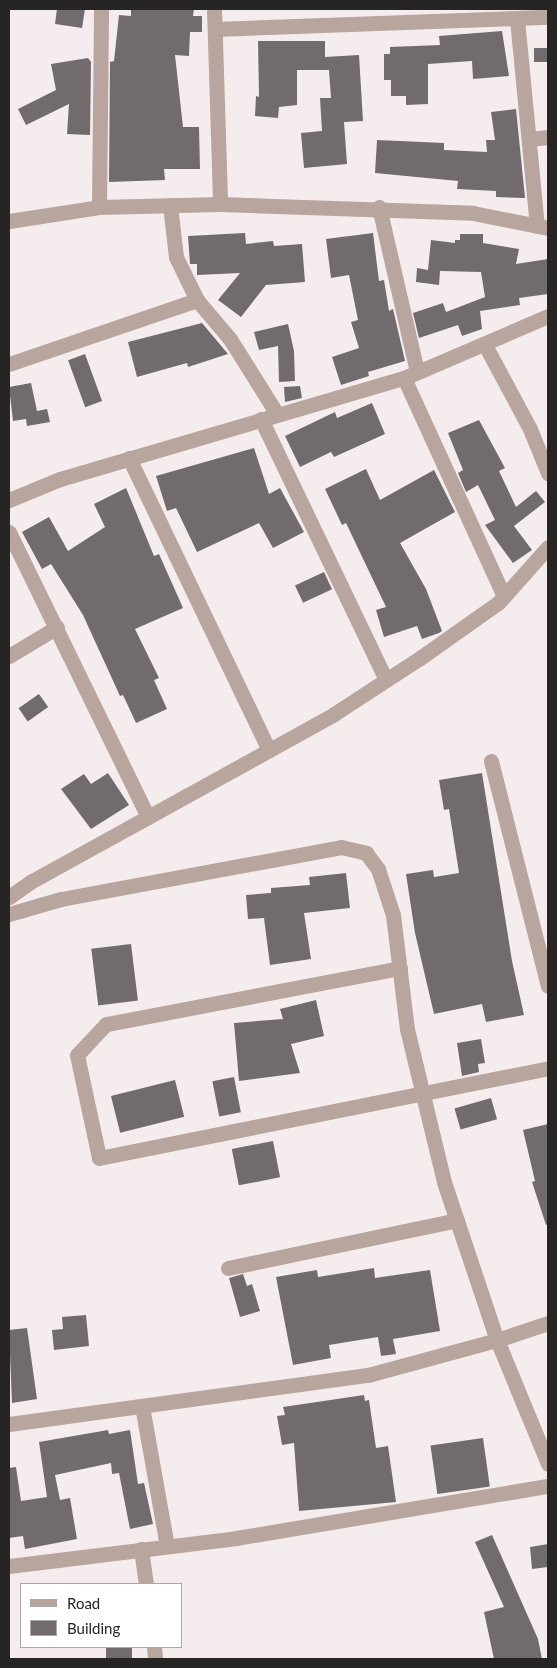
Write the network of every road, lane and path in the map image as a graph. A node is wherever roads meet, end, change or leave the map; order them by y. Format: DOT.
graph roads {
  1 [pos="101,9"];
  2 [pos="214,9"];
  3 [pos="548,17"];
  4 [pos="517,19"];
  5 [pos="215,29"];
  6 [pos="548,137"];
  7 [pos="528,139"];
  8 [pos="220,204"];
  9 [pos="170,205"];
  10 [pos="99,207"];
  11 [pos="379,207"];
  12 [pos="9,221"];
  13 [pos="542,227"];
  14 [pos="197,300"];
  15 [pos="548,316"];
  16 [pos="485,345"];
  17 [pos="9,364"];
  18 [pos="411,374"];
  19 [pos="277,414"];
  20 [pos="260,419"];
  21 [pos="129,458"];
  22 [pos="548,473"];
  23 [pos="9,500"];
  24 [pos="9,532"];
  25 [pos="548,547"];
  26 [pos="504,596"];
  27 [pos="57,627"];
  28 [pos="9,656"];
  29 [pos="386,680"];
  30 [pos="269,750"];
  31 [pos="491,761"];
  32 [pos="148,817"];
  33 [pos="9,897"];
  34 [pos="9,914"];
  35 [pos="400,968"];
  36 [pos="548,986"];
  37 [pos="548,1068"];
  38 [pos="421,1095"];
  39 [pos="457,1220"];
  40 [pos="228,1268"];
  41 [pos="548,1323"];
  42 [pos="497,1340"];
  43 [pos="142,1406"];
  44 [pos="9,1424"];
  45 [pos="548,1464"];
  46 [pos="548,1486"];
  47 [pos="167,1546"];
  48 [pos="141,1550"];
  49 [pos="9,1566"];
  50 [pos="146,1583"];
  1 -- 10 [label="street"];
  2 -- 5 [label="street"];
  3 -- 4 [label="street"];
  4 -- 5 [label="street"];
  4 -- 7 [label="street"];
  5 -- 8 [label="street"];
  6 -- 7 [label="street"];
  7 -- 13 [label="street"];
  8 -- 9 [label="street"];
  8 -- 11 [label="street"];
  9 -- 10 [label="street"];
  9 -- 14 [label="street"];
  10 -- 12 [label="street"];
  11 -- 13 [label="street"];
  11 -- 18 [label="street"];
  14 -- 17 [label="street"];
  14 -- 19 [label="street"];
  15 -- 16 [label="street"];
  16 -- 18 [label="street"];
  16 -- 22 [label="street"];
  18 -- 19 [label="street"];
  18 -- 26 [label="street"];
  19 -- 20 [label="street"];
  20 -- 21 [label="street"];
  20 -- 29 [label="street"];
  21 -- 23 [label="street"];
  21 -- 30 [label="street"];
  24 -- 27 [label="street"];
  25 -- 26 [label="street"];
  26 -- 29 [label="street"];
  27 -- 28 [label="street"];
  27 -- 32 [label="street"];
  29 -- 30 [label="street"];
  30 -- 32 [label="street"];
  31 -- 36 [label="street"];
  32 -- 33 [label="street"];
  34 -- 35 [label="street"];
  35 -- 38 [label="street"];
  35 -- 38 [label="street"];
  37 -- 38 [label="street"];
  38 -- 39 [label="street"];
  39 -- 40 [label="street"];
  39 -- 42 [label="street"];
  41 -- 42 [label="street"];
  42 -- 43 [label="street"];
  42 -- 45 [label="street"];
  43 -- 44 [label="street"];
  43 -- 47 [label="street"];
  46 -- 47 [label="street"];
  47 -- 48 [label="street"];
  48 -- 49 [label="street"];
  48 -- 50 [label="street"];
}
